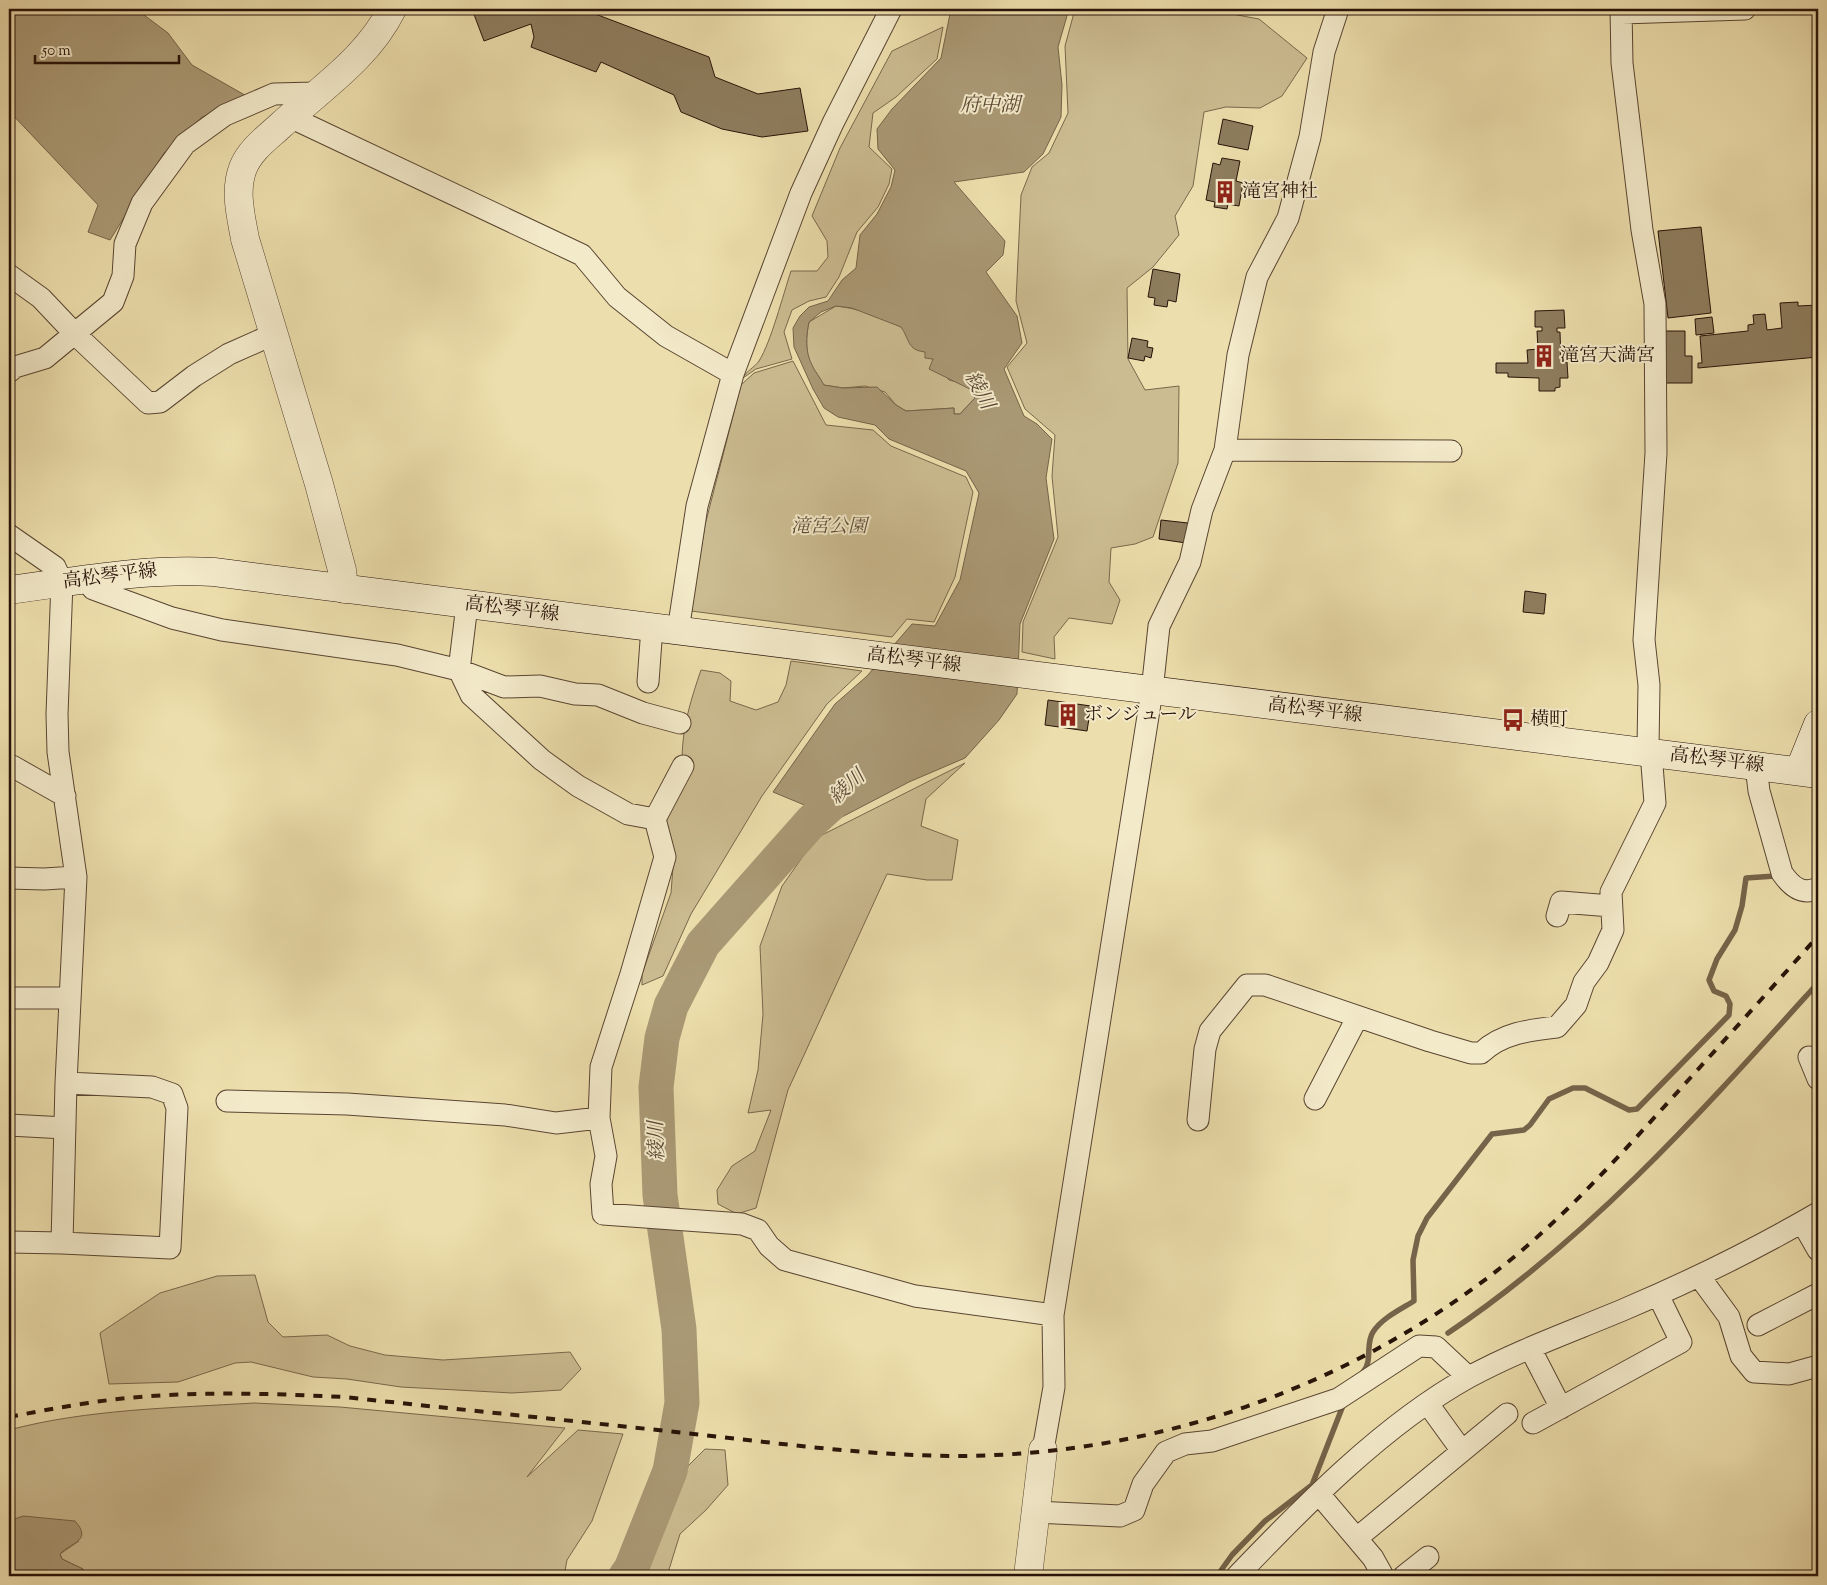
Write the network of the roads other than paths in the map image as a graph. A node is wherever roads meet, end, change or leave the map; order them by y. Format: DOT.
graph roads {
  1 [pos="392,9"];
  2 [pos="891,9"];
  3 [pos="1338,9"];
  4 [pos="1745,9"];
  5 [pos="1621,11"];
  6 [pos="316,93"];
  7 [pos="290,117"];
  8 [pos="9,275"];
  9 [pos="274,334"];
  10 [pos="76,335"];
  11 [pos="9,372"];
  12 [pos="733,374"];
  13 [pos="1225,450"];
  14 [pos="1451,451"];
  15 [pos="9,535"];
  16 [pos="73,581"];
  17 [pos="344,589"];
  18 [pos="9,590"];
  19 [pos="467,605"];
  20 [pos="665,629"];
  21 [pos="458,670"];
  22 [pos="648,682"];
  23 [pos="1152,691"];
  24 [pos="680,723"];
  25 [pos="1818,724"];
  26 [pos="1650,753"];
  27 [pos="12,766"];
  28 [pos="683,766"];
  29 [pos="1756,766"];
  30 [pos="1808,773"];
  31 [pos="65,796"];
  32 [pos="655,819"];
  33 [pos="76,877"];
  34 [pos="9,878"];
  35 [pos="1818,888"];
  36 [pos="1611,906"];
  37 [pos="1557,916"];
  38 [pos="9,998"];
  39 [pos="70,998"];
  40 [pos="1357,1018"];
  41 [pos="1809,1057"];
  42 [pos="1818,1079"];
  43 [pos="66,1083"];
  44 [pos="1315,1099"];
  45 [pos="227,1101"];
  46 [pos="599,1118"];
  47 [pos="1198,1120"];
  48 [pos="9,1125"];
  49 [pos="65,1128"];
  50 [pos="1810,1217"];
  51 [pos="9,1242"];
  52 [pos="62,1244"];
  53 [pos="1818,1250"];
  54 [pos="1699,1276"];
  55 [pos="1818,1294"];
  56 [pos="1658,1295"];
  57 [pos="1052,1314"];
  58 [pos="1758,1325"];
  59 [pos="1530,1348"];
  60 [pos="1818,1366"];
  61 [pos="1468,1377"];
  62 [pos="1428,1404"];
  63 [pos="1561,1408"];
  64 [pos="1507,1414"];
  65 [pos="1533,1423"];
  66 [pos="1043,1450"];
  67 [pos="1462,1451"];
  68 [pos="1319,1494"];
  69 [pos="1035,1512"];
  70 [pos="1357,1538"];
  71 [pos="1428,1557"];
  72 [pos="1028,1576"];
  73 [pos="1237,1576"];
  74 [pos="1383,1576"];
  75 [pos="1404,1576"];
  1 -- 6 [label="main road"];
  2 -- 12 [label="street"];
  3 -- 13 [label="street"];
  4 -- 5 [label="street"];
  5 -- 26 [label="street"];
  6 -- 7 [label="main road"];
  6 -- 10 [label="street"];
  7 -- 9 [label="main road"];
  7 -- 12 [label="street"];
  8 -- 10 [label="street"];
  9 -- 10 [label="street"];
  9 -- 17 [label="main road"];
  10 -- 11 [label="street"];
  12 -- 20 [label="street"];
  13 -- 14 [label="street"];
  13 -- 23 [label="street"];
  15 -- 16 [label="street"];
  16 -- 17 [label="main road, 高松琴平線"];
  16 -- 18 [label="main road, 高松琴平線"];
  16 -- 21 [label="street"];
  16 -- 31 [label="street"];
  17 -- 19 [label="main road, 高松琴平線"];
  19 -- 20 [label="main road, 高松琴平線"];
  19 -- 21 [label="street"];
  20 -- 22 [label="street"];
  20 -- 23 [label="main road, 高松琴平線"];
  21 -- 24 [label="street"];
  21 -- 32 [label="street"];
  23 -- 26 [label="main road, 高松琴平線"];
  23 -- 57 [label="street"];
  25 -- 30 [label="main road"];
  26 -- 29 [label="main road, 高松琴平線"];
  26 -- 36 [label="street"];
  27 -- 31 [label="street"];
  28 -- 32 [label="street"];
  29 -- 30 [label="main road, 高松琴平線"];
  29 -- 35 [label="street"];
  31 -- 33 [label="street"];
  32 -- 46 [label="street"];
  33 -- 34 [label="street"];
  33 -- 39 [label="street"];
  36 -- 37 [label="street"];
  36 -- 40 [label="street"];
  38 -- 39 [label="street"];
  39 -- 43 [label="street"];
  40 -- 44 [label="street"];
  40 -- 47 [label="street"];
  41 -- 42 [label="street"];
  43 -- 49 [label="street"];
  43 -- 52 [label="street"];
  45 -- 46 [label="street"];
  46 -- 57 [label="street"];
  48 -- 49 [label="street"];
  49 -- 52 [label="street"];
  50 -- 53 [label="street"];
  50 -- 54 [label="street"];
  51 -- 52 [label="street"];
  54 -- 56 [label="street"];
  54 -- 60 [label="street"];
  55 -- 58 [label="street"];
  56 -- 59 [label="street"];
  56 -- 63 [label="street"];
  57 -- 66 [label="street"];
  59 -- 61 [label="street"];
  59 -- 63 [label="street"];
  61 -- 62 [label="street"];
  61 -- 69 [label="street"];
  62 -- 67 [label="street"];
  62 -- 68 [label="street"];
  63 -- 65 [label="street"];
  64 -- 67 [label="street"];
  66 -- 69 [label="main road"];
  67 -- 70 [label="street"];
  68 -- 70 [label="street"];
  68 -- 73 [label="street"];
  69 -- 72 [label="main road"];
  70 -- 74 [label="street"];
  71 -- 75 [label="street"];
}
